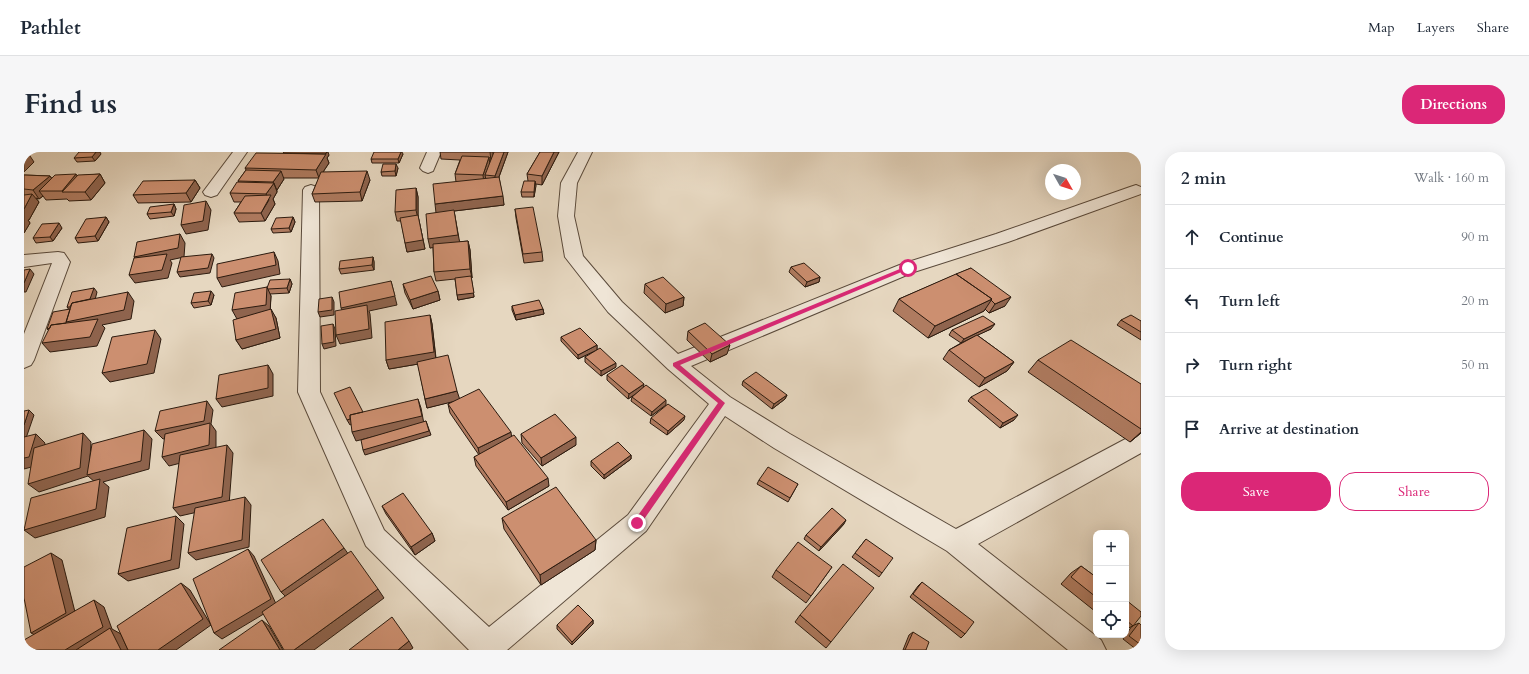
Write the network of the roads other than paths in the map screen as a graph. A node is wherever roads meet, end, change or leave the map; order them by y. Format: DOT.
graph roads {
  1 [pos="240,152"];
  2 [pos="434,152"];
  3 [pos="585,152"];
  4 [pos="428,168"];
  5 [pos="311,190"];
  6 [pos="1136,190"];
  7 [pos="211,192"];
  8 [pos="24,261"];
  9 [pos="24,360"];
  10 [pos="675,364"];
  11 [pos="722,403"];
  12 [pos="1141,442"];
  13 [pos="956,542"];
  14 [pos="486,648"];
  15 [pos="1091,650"];
  1 -- 7 [label="street"];
  2 -- 4 [label="street"];
  3 -- 10 [label="street"];
  5 -- 14 [label="street"];
  6 -- 10 [label="street"];
  8 -- 9 [label="street"];
  10 -- 11 [label="street"];
  11 -- 13 [label="street"];
  11 -- 14 [label="street"];
  12 -- 13 [label="street"];
  13 -- 15 [label="street"];
}
